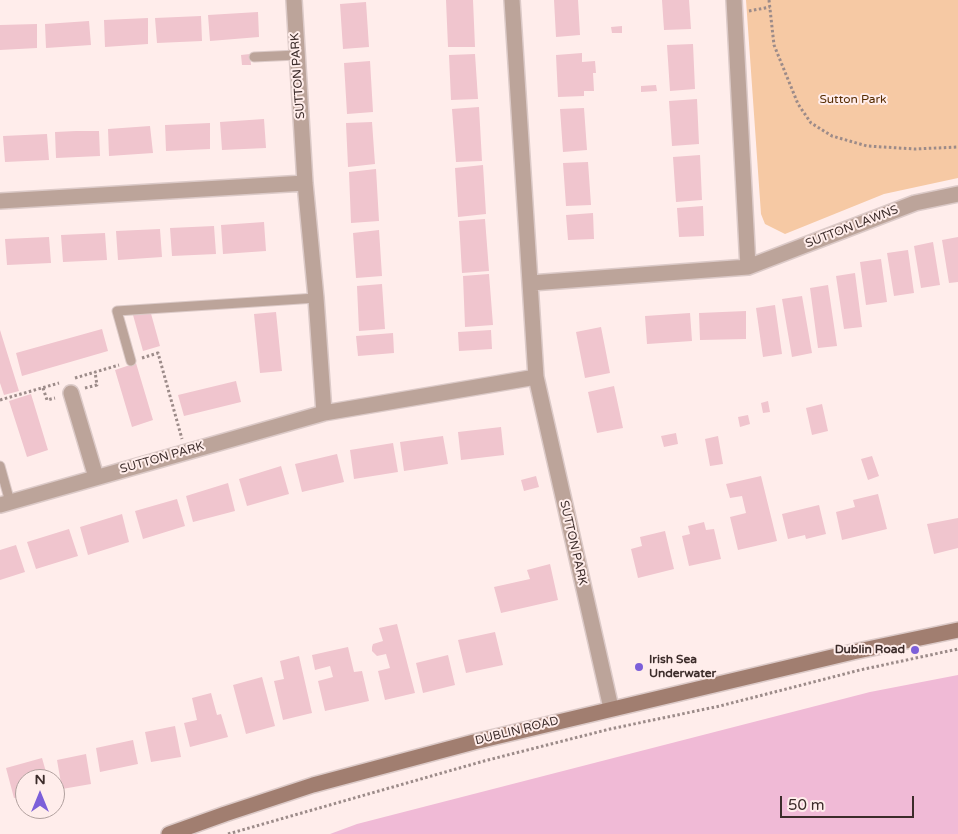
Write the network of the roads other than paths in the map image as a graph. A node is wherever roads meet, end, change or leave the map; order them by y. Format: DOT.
graph roads {
  1 [pos="294,0"];
  2 [pos="512,0"];
  3 [pos="735,7"];
  4 [pos="297,55"];
  5 [pos="254,57"];
  6 [pos="305,183"];
  7 [pos="958,194"];
  8 [pos="0,201"];
  9 [pos="748,267"];
  10 [pos="531,283"];
  11 [pos="316,298"];
  12 [pos="131,361"];
  13 [pos="536,377"];
  14 [pos="67,385"];
  15 [pos="324,413"];
  16 [pos="0,466"];
  17 [pos="96,477"];
  18 [pos="5,504"];
  19 [pos="958,630"];
  20 [pos="611,708"];
  21 [pos="169,834"];
  1 -- 4 [label="street, SUTTON PARK"];
  2 -- 10 [label="street, SUTTON PARK"];
  3 -- 9 [label="street"];
  4 -- 5 [label="lane"];
  4 -- 6 [label="street, SUTTON PARK"];
  6 -- 8 [label="street"];
  6 -- 11 [label="street, SUTTON PARK"];
  7 -- 9 [label="street, SUTTON LAWNS"];
  9 -- 10 [label="street"];
  10 -- 13 [label="street, SUTTON PARK"];
  11 -- 12 [label="lane"];
  11 -- 15 [label="street, SUTTON PARK"];
  13 -- 15 [label="street, SUTTON PARK"];
  13 -- 20 [label="street, SUTTON PARK"];
  14 -- 17 [label="street"];
  15 -- 17 [label="street, SUTTON PARK"];
  16 -- 18 [label="lane"];
  17 -- 18 [label="street, SUTTON PARK"];
  19 -- 20 [label="main road, DUBLIN ROAD"];
  20 -- 21 [label="main road, DUBLIN ROAD"];
}
